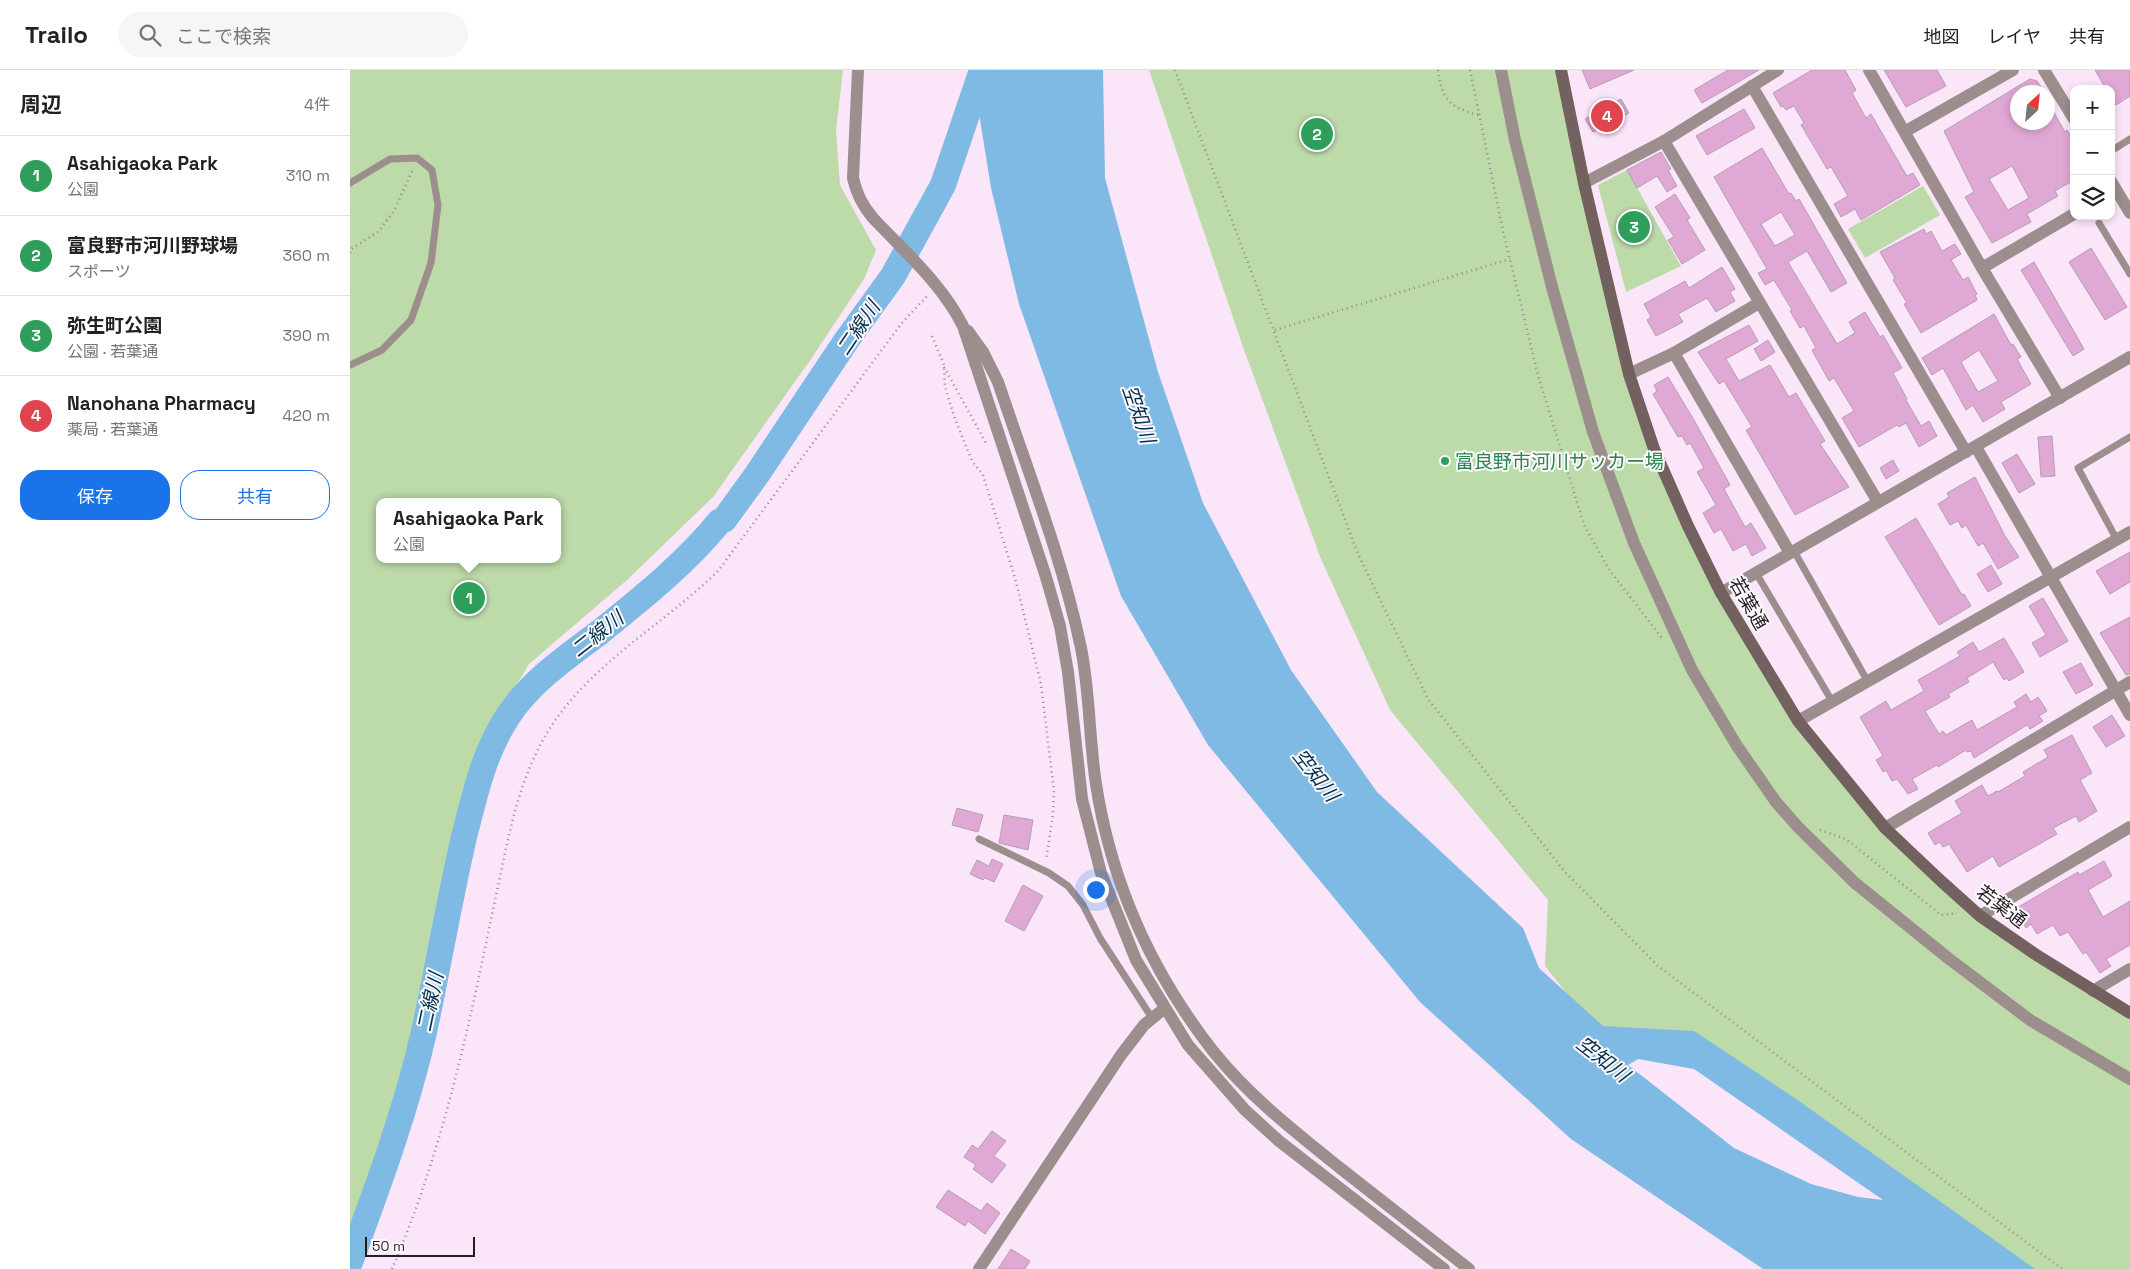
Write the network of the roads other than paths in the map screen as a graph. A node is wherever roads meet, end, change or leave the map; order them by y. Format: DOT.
graph roads {
  1 [pos="858,70"];
  2 [pos="1501,70"];
  3 [pos="1561,70"];
  4 [pos="1778,70"];
  5 [pos="1870,70"];
  6 [pos="2013,70"];
  7 [pos="2044,70"];
  8 [pos="1752,86"];
  9 [pos="2070,112"];
  10 [pos="1906,131"];
  11 [pos="2130,139"];
  12 [pos="1664,141"];
  13 [pos="2115,148"];
  14 [pos="350,182"];
  15 [pos="1584,183"];
  16 [pos="2115,190"];
  17 [pos="2130,213"];
  18 [pos="2070,216"];
  19 [pos="2099,223"];
  20 [pos="2127,264"];
  21 [pos="1982,268"];
  22 [pos="2130,274"];
  23 [pos="1760,303"];
  24 [pos="963,326"];
  25 [pos="1674,354"];
  26 [pos="2130,357"];
  27 [pos="350,365"];
  28 [pos="1629,374"];
  29 [pos="2060,398"];
  30 [pos="2130,437"];
  31 [pos="1971,450"];
  32 [pos="1878,502"];
  33 [pos="2130,532"];
  34 [pos="2117,540"];
  35 [pos="1792,552"];
  36 [pos="1756,573"];
  37 [pos="2052,576"];
  38 [pos="1721,593"];
  39 [pos="1868,682"];
  40 [pos="2130,682"];
  41 [pos="2116,690"];
  42 [pos="1832,701"];
  43 [pos="2130,714"];
  44 [pos="1798,721"];
  45 [pos="2130,827"];
  46 [pos="1885,828"];
  47 [pos="979,839"];
  48 [pos="1980,916"];
  49 [pos="2130,969"];
  50 [pos="2093,991"];
  51 [pos="1165,1008"];
  52 [pos="2130,1013"];
  53 [pos="1152,1018"];
  54 [pos="2130,1079"];
  55 [pos="979,1269"];
  56 [pos="1444,1269"];
  57 [pos="1469,1269"];
  1 -- 24 [label="street"];
  2 -- 54 [label="street"];
  3 -- 15 [label="street, 若葉通"];
  4 -- 8 [label="street"];
  5 -- 10 [label="street"];
  6 -- 10 [label="street"];
  7 -- 9 [label="street"];
  8 -- 12 [label="street"];
  8 -- 31 [label="street"];
  10 -- 21 [label="street"];
  11 -- 13 [label="lane"];
  12 -- 15 [label="street"];
  12 -- 23 [label="street"];
  14 -- 27 [label="lane"];
  15 -- 28 [label="street, 若葉通"];
  16 -- 17 [label="street"];
  18 -- 21 [label="street"];
  19 -- 20 [label="lane"];
  20 -- 22 [label="lane"];
  21 -- 29 [label="street"];
  23 -- 25 [label="street"];
  23 -- 32 [label="street"];
  24 -- 51 [label="street"];
  24 -- 57 [label="street"];
  25 -- 28 [label="street"];
  25 -- 35 [label="street"];
  26 -- 29 [label="street"];
  28 -- 38 [label="street, 若葉通"];
  29 -- 31 [label="street"];
  30 -- 34 [label="lane"];
  31 -- 32 [label="street"];
  31 -- 37 [label="street"];
  32 -- 35 [label="street"];
  33 -- 34 [label="street"];
  34 -- 37 [label="street"];
  35 -- 36 [label="street"];
  35 -- 39 [label="lane"];
  36 -- 38 [label="street"];
  36 -- 42 [label="lane"];
  37 -- 39 [label="street"];
  37 -- 41 [label="street"];
  38 -- 44 [label="street, 若葉通"];
  39 -- 42 [label="street"];
  40 -- 41 [label="street"];
  41 -- 43 [label="street"];
  41 -- 46 [label="street"];
  42 -- 44 [label="street"];
  44 -- 46 [label="street, 若葉通"];
  45 -- 48 [label="street"];
  46 -- 48 [label="street, 若葉通"];
  47 -- 53 [label="lane"];
  48 -- 50 [label="street, 若葉通"];
  49 -- 50 [label="street"];
  50 -- 52 [label="street, 若葉通"];
  51 -- 53 [label="street"];
  51 -- 56 [label="street"];
  53 -- 55 [label="street"];
}
